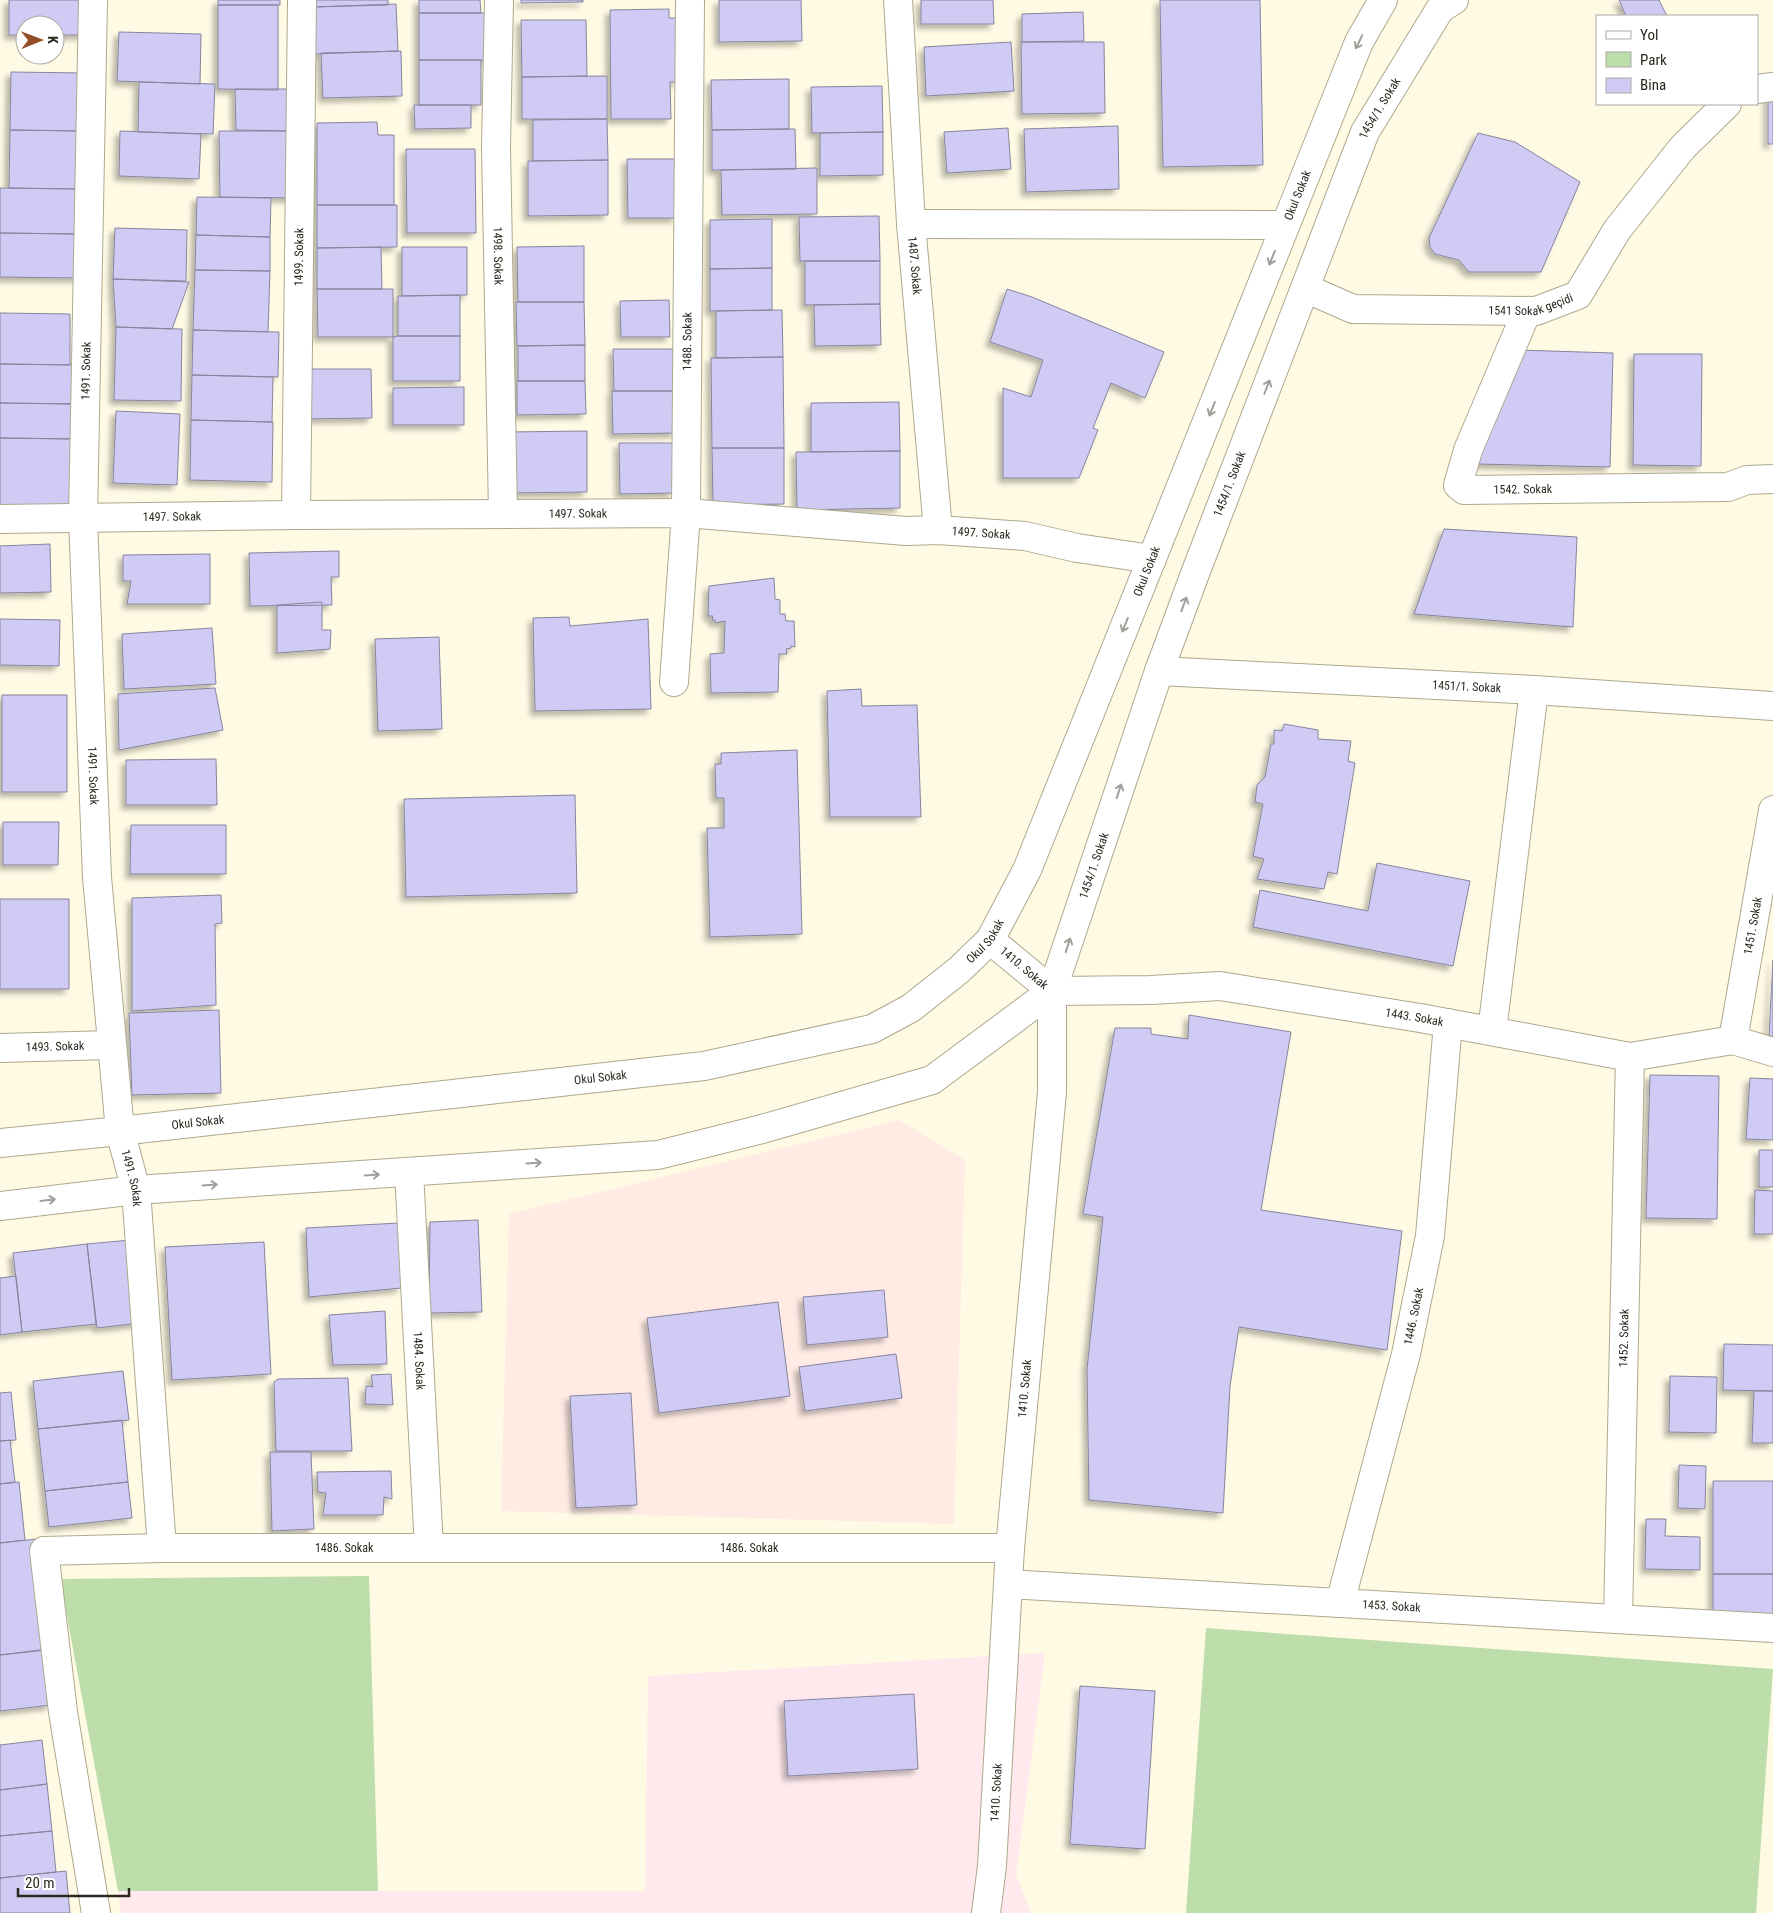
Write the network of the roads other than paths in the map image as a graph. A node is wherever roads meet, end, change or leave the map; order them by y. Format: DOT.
graph roads {
  1 [pos="93,0"];
  2 [pos="302,0"];
  3 [pos="499,0"];
  4 [pos="690,0"];
  5 [pos="898,0"];
  6 [pos="1383,0"];
  7 [pos="1443,3"];
  8 [pos="1773,87"];
  9 [pos="1758,89"];
  10 [pos="1726,105"];
  11 [pos="911,224"];
  12 [pos="1285,225"];
  13 [pos="1305,288"];
  14 [pos="1527,311"];
  15 [pos="1773,478"];
  16 [pos="503,513"];
  17 [pos="686,513"];
  18 [pos="296,515"];
  19 [pos="0,519"];
  20 [pos="83,519"];
  21 [pos="938,530"];
  22 [pos="1152,559"];
  23 [pos="1159,671"];
  24 [pos="674,682"];
  25 [pos="1534,690"];
  26 [pos="1773,706"];
  27 [pos="1773,810"];
  28 [pos="990,940"];
  29 [pos="1052,991"];
  30 [pos="1448,1023"];
  31 [pos="1492,1031"];
  32 [pos="1733,1040"];
  33 [pos="111,1045"];
  34 [pos="0,1048"];
  35 [pos="1773,1052"];
  36 [pos="1630,1057"];
  37 [pos="120,1132"];
  38 [pos="0,1143"];
  39 [pos="409,1172"];
  40 [pos="136,1190"];
  41 [pos="0,1206"];
  42 [pos="162,1548"];
  43 [pos="429,1548"];
  44 [pos="1010,1548"];
  45 [pos="1008,1584"];
  46 [pos="1340,1603"];
  47 [pos="1618,1619"];
  48 [pos="1773,1628"];
  49 [pos="992,1866"];
  50 [pos="96,1913"];
  51 [pos="986,1913"];
  52 [pos="1000,1913"];
  1 -- 20 [label="street, 1491. Sokak"];
  2 -- 18 [label="street, 1499. Sokak"];
  3 -- 16 [label="street, 1498. Sokak"];
  4 -- 17 [label="street, 1488. Sokak"];
  5 -- 11 [label="street, 1487. Sokak"];
  6 -- 12 [label="street, Okul Sokak, one-way"];
  7 -- 13 [label="street, 1454/1. Sokak"];
  8 -- 9 [label="street"];
  10 -- 14 [label="street, 1541 Sokak geçidi"];
  11 -- 12 [label="street"];
  11 -- 21 [label="street, 1487. Sokak"];
  12 -- 22 [label="street, Okul Sokak, one-way"];
  13 -- 14 [label="street, 1541 Sokak geçidi"];
  23 -- 13 [label="street, 1454/1. Sokak, one-way"];
  14 -- 15 [label="street, 1542. Sokak"];
  16 -- 17 [label="street, 1497. Sokak"];
  16 -- 18 [label="street, 1497. Sokak"];
  17 -- 21 [label="street, 1497. Sokak"];
  17 -- 24 [label="street, 1488. Sokak"];
  18 -- 20 [label="street, 1497. Sokak"];
  19 -- 20 [label="street, 1497. Sokak"];
  20 -- 33 [label="street, 1491. Sokak"];
  21 -- 22 [label="street, 1497. Sokak"];
  22 -- 28 [label="street, Okul Sokak, one-way"];
  23 -- 25 [label="street, 1451/1. Sokak"];
  29 -- 23 [label="street, 1454/1. Sokak, one-way"];
  25 -- 26 [label="street, 1451/1. Sokak"];
  25 -- 31 [label="street"];
  27 -- 32 [label="street, 1451. Sokak"];
  28 -- 29 [label="street, 1410. Sokak"];
  28 -- 37 [label="street, Okul Sokak"];
  29 -- 30 [label="street, 1443. Sokak"];
  39 -- 29 [label="street, one-way"];
  29 -- 44 [label="street, 1410. Sokak"];
  30 -- 31 [label="street, 1443. Sokak"];
  30 -- 46 [label="street, 1446. Sokak"];
  31 -- 36 [label="street, 1443. Sokak"];
  32 -- 35 [label="street, 1443. Sokak"];
  32 -- 36 [label="street, 1443. Sokak"];
  33 -- 34 [label="street, 1493. Sokak"];
  33 -- 37 [label="street, 1491. Sokak"];
  36 -- 47 [label="street, 1452. Sokak"];
  37 -- 38 [label="street, Okul Sokak"];
  37 -- 40 [label="street, 1491. Sokak"];
  40 -- 39 [label="street, one-way"];
  39 -- 43 [label="street, 1484. Sokak"];
  41 -- 40 [label="street, one-way"];
  40 -- 42 [label="street, 1491. Sokak"];
  42 -- 43 [label="street, 1486. Sokak"];
  42 -- 50 [label="street, 1486. Sokak"];
  43 -- 44 [label="street, 1486. Sokak"];
  44 -- 45 [label="street, 1410. Sokak"];
  45 -- 46 [label="street, 1453. Sokak"];
  45 -- 49 [label="street, 1410. Sokak"];
  46 -- 47 [label="street, 1453. Sokak"];
  47 -- 48 [label="street, 1453. Sokak"];
  49 -- 51 [label="street, 1410. Sokak"];
  49 -- 52 [label="street, 1410. Sokak"];
}
